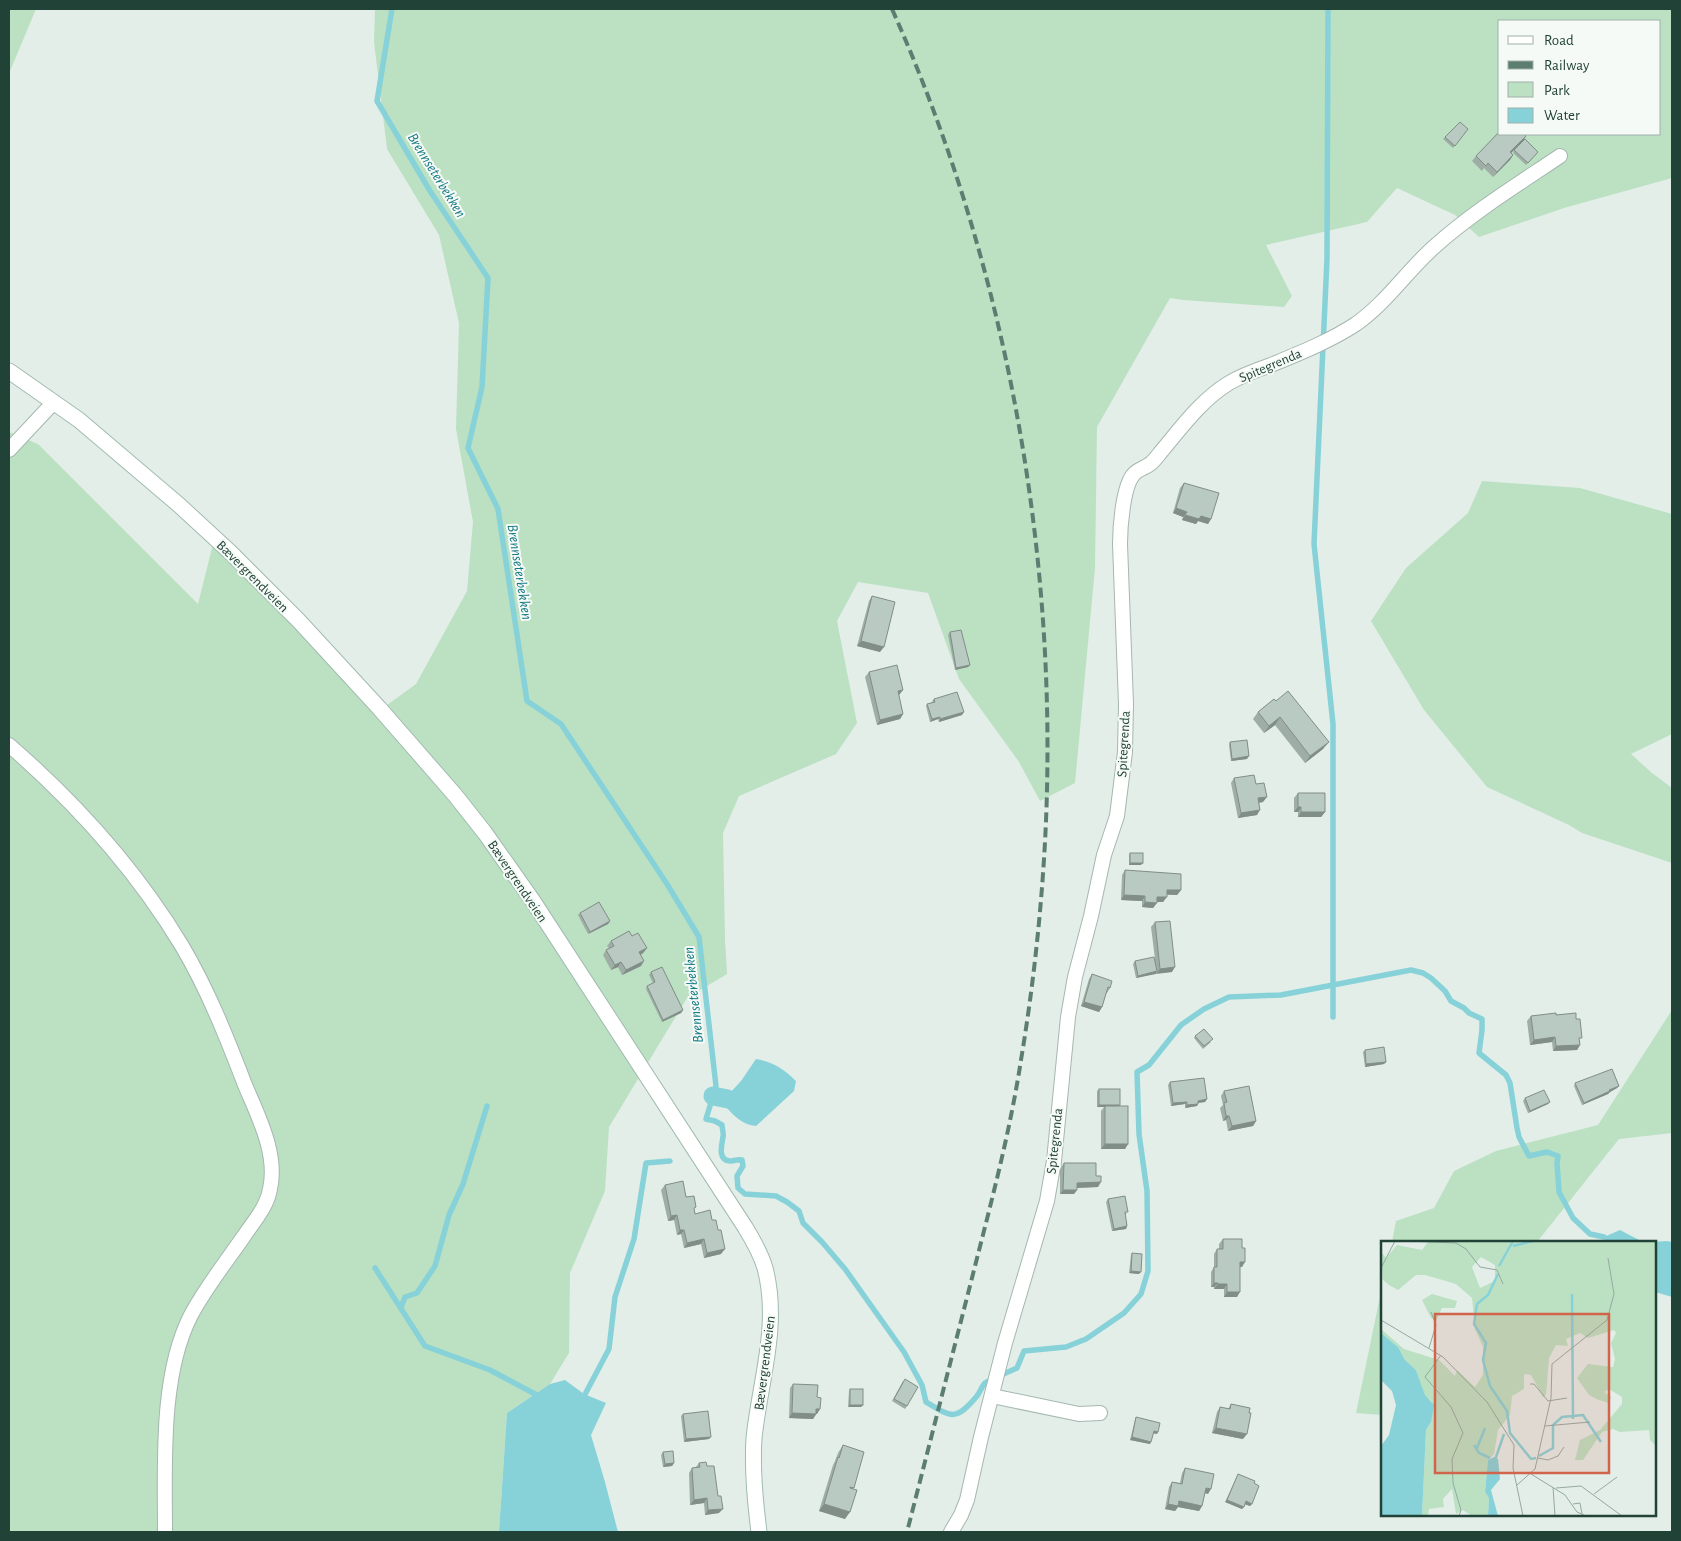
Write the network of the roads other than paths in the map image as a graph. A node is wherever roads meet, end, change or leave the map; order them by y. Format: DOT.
graph roads {
  1 [pos="1560,156"];
  2 [pos="9,371"];
  3 [pos="54,402"];
  4 [pos="9,450"];
  5 [pos="9,745"];
  6 [pos="992,1396"];
  7 [pos="1100,1413"];
  8 [pos="165,1532"];
  9 [pos="759,1532"];
  10 [pos="951,1532"];
  1 -- 6 [label="street, Spitegrenda"];
  2 -- 3 [label="main road, Bævergrendveien"];
  3 -- 4 [label="street"];
  3 -- 9 [label="main road, Bævergrendveien"];
  5 -- 8 [label="street"];
  6 -- 7 [label="street"];
  6 -- 10 [label="street, Spitegrenda"];
}
